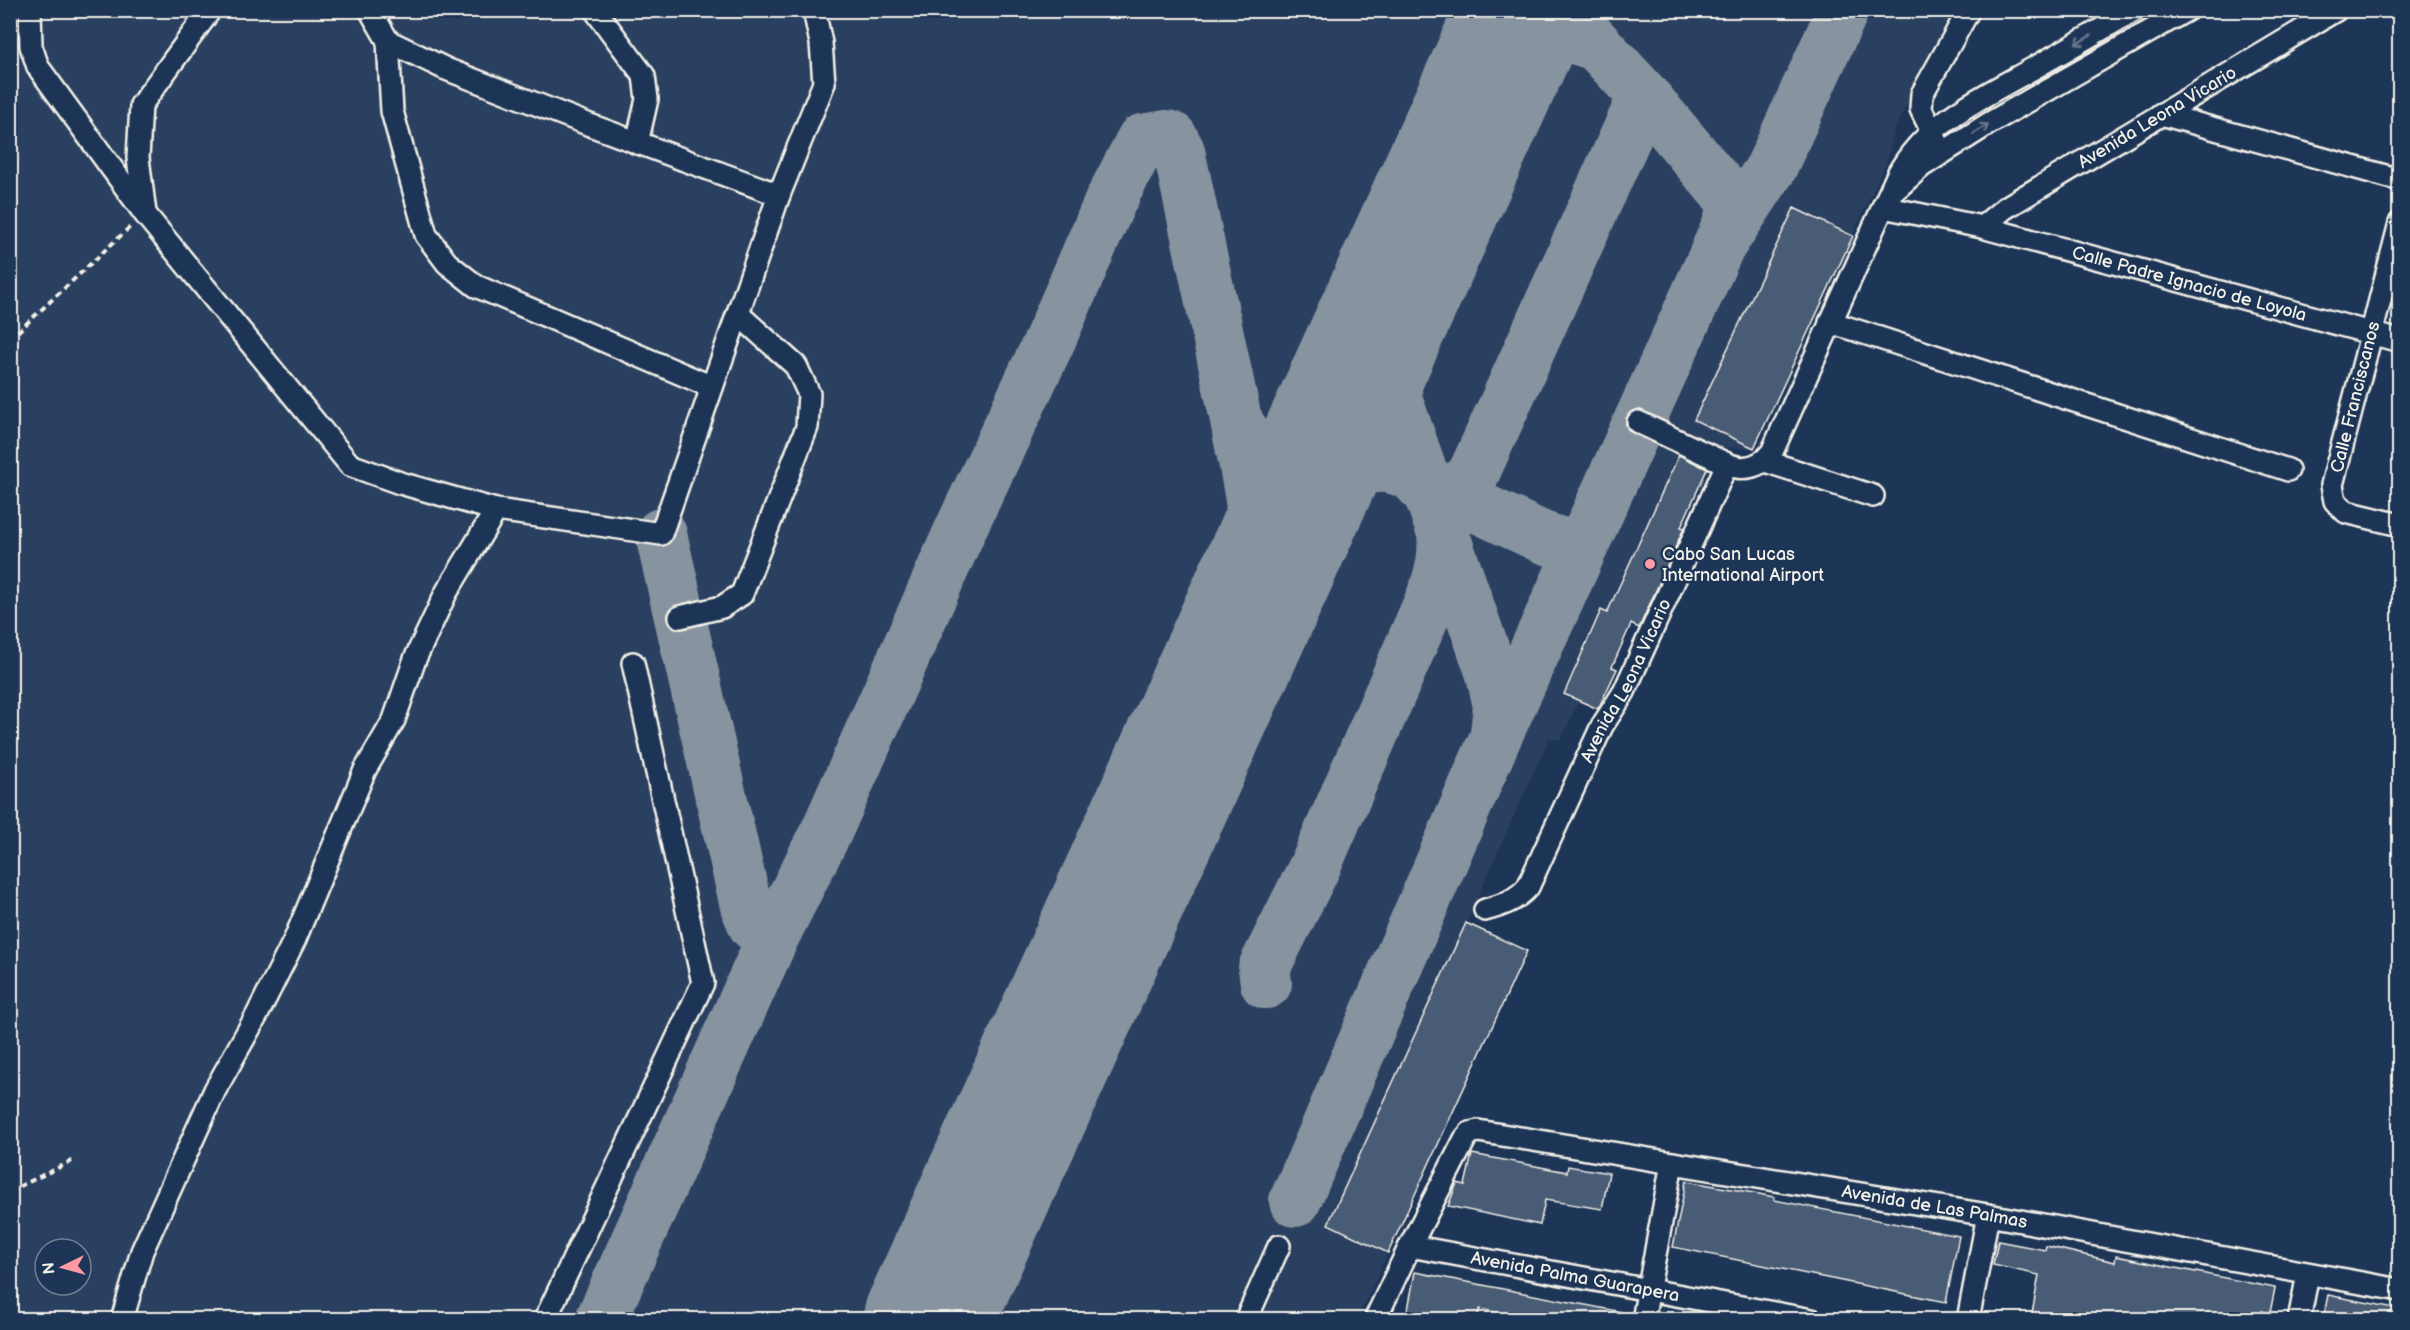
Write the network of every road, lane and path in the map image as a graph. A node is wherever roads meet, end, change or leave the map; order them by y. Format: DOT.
graph roads {
  1 [pos="30,10"];
  2 [pos="210,10"];
  3 [pos="370,10"];
  4 [pos="595,10"];
  5 [pos="814,10"];
  6 [pos="1969,10"];
  7 [pos="2134,10"];
  8 [pos="2187,10"];
  9 [pos="2336,10"];
  10 [pos="2105,18"];
  11 [pos="388,41"];
  12 [pos="2161,114"];
  13 [pos="1932,132"];
  14 [pos="638,143"];
  15 [pos="1944,153"];
  16 [pos="2400,180"];
  17 [pos="779,195"];
  18 [pos="1884,204"];
  19 [pos="145,214"];
  20 [pos="2400,223"];
  21 [pos="1982,227"];
  22 [pos="738,314"];
  23 [pos="1830,322"];
  24 [pos="2371,333"];
  25 [pos="10,339"];
  26 [pos="2400,341"];
  27 [pos="712,387"];
  28 [pos="1638,422"];
  29 [pos="1765,461"];
  30 [pos="1727,464"];
  31 [pos="2288,470"];
  32 [pos="1874,496"];
  33 [pos="496,510"];
  34 [pos="2400,525"];
  35 [pos="680,617"];
  36 [pos="633,663"];
  37 [pos="1485,910"];
  38 [pos="76,1159"];
  39 [pos="1672,1163"];
  40 [pos="10,1191"];
  41 [pos="1988,1215"];
  42 [pos="1279,1246"];
  43 [pos="1410,1246"];
  44 [pos="2308,1274"];
  45 [pos="1649,1288"];
  46 [pos="2400,1290"];
  47 [pos="122,1320"];
  48 [pos="545,1320"];
  49 [pos="1246,1320"];
  50 [pos="1375,1320"];
  51 [pos="1643,1320"];
  52 [pos="1812,1320"];
  53 [pos="1968,1320"];
  54 [pos="2299,1320"];
  1 -- 19 [label="street"];
  2 -- 19 [label="street"];
  3 -- 11 [label="street"];
  4 -- 14 [label="street"];
  5 -- 17 [label="street"];
  6 -- 13 [label="street"];
  7 -- 10 [label="street"];
  15 -- 8 [label="street, one-way"];
  9 -- 12 [label="street, Avenida Leona Vicario"];
  10 -- 13 [label="street, one-way"];
  11 -- 14 [label="street"];
  11 -- 27 [label="street"];
  12 -- 16 [label="street"];
  12 -- 21 [label="street, Avenida Leona Vicario"];
  13 -- 15 [label="street"];
  13 -- 18 [label="street"];
  14 -- 17 [label="street"];
  15 -- 18 [label="street"];
  17 -- 22 [label="street"];
  18 -- 21 [label="street, Calle Padre Ignacio de Loyola"];
  18 -- 23 [label="street"];
  19 -- 25 [label="path"];
  19 -- 33 [label="street"];
  20 -- 24 [label="street, Calle Franciscanos"];
  21 -- 24 [label="street, Calle Padre Ignacio de Loyola"];
  22 -- 27 [label="street"];
  22 -- 35 [label="street"];
  23 -- 29 [label="street"];
  23 -- 31 [label="street"];
  24 -- 26 [label="street, Calle Padre Ignacio de Loyola"];
  24 -- 34 [label="street, Calle Franciscanos"];
  27 -- 33 [label="street"];
  28 -- 30 [label="street"];
  29 -- 30 [label="street"];
  29 -- 32 [label="street"];
  30 -- 37 [label="street, Avenida Leona Vicario"];
  33 -- 47 [label="street"];
  36 -- 48 [label="street"];
  38 -- 40 [label="path"];
  39 -- 41 [label="street, Avenida de Las Palmas"];
  39 -- 43 [label="street, Avenida de Las Palmas"];
  39 -- 45 [label="street"];
  41 -- 44 [label="street, Avenida de Las Palmas"];
  41 -- 53 [label="street"];
  42 -- 49 [label="street"];
  43 -- 45 [label="street, Avenida Palma Guarapera"];
  43 -- 50 [label="street"];
  44 -- 46 [label="street, Avenida de Las Palmas"];
  44 -- 54 [label="street"];
  45 -- 51 [label="street"];
  45 -- 52 [label="street, Avenida Palma Guarapera"];
}
